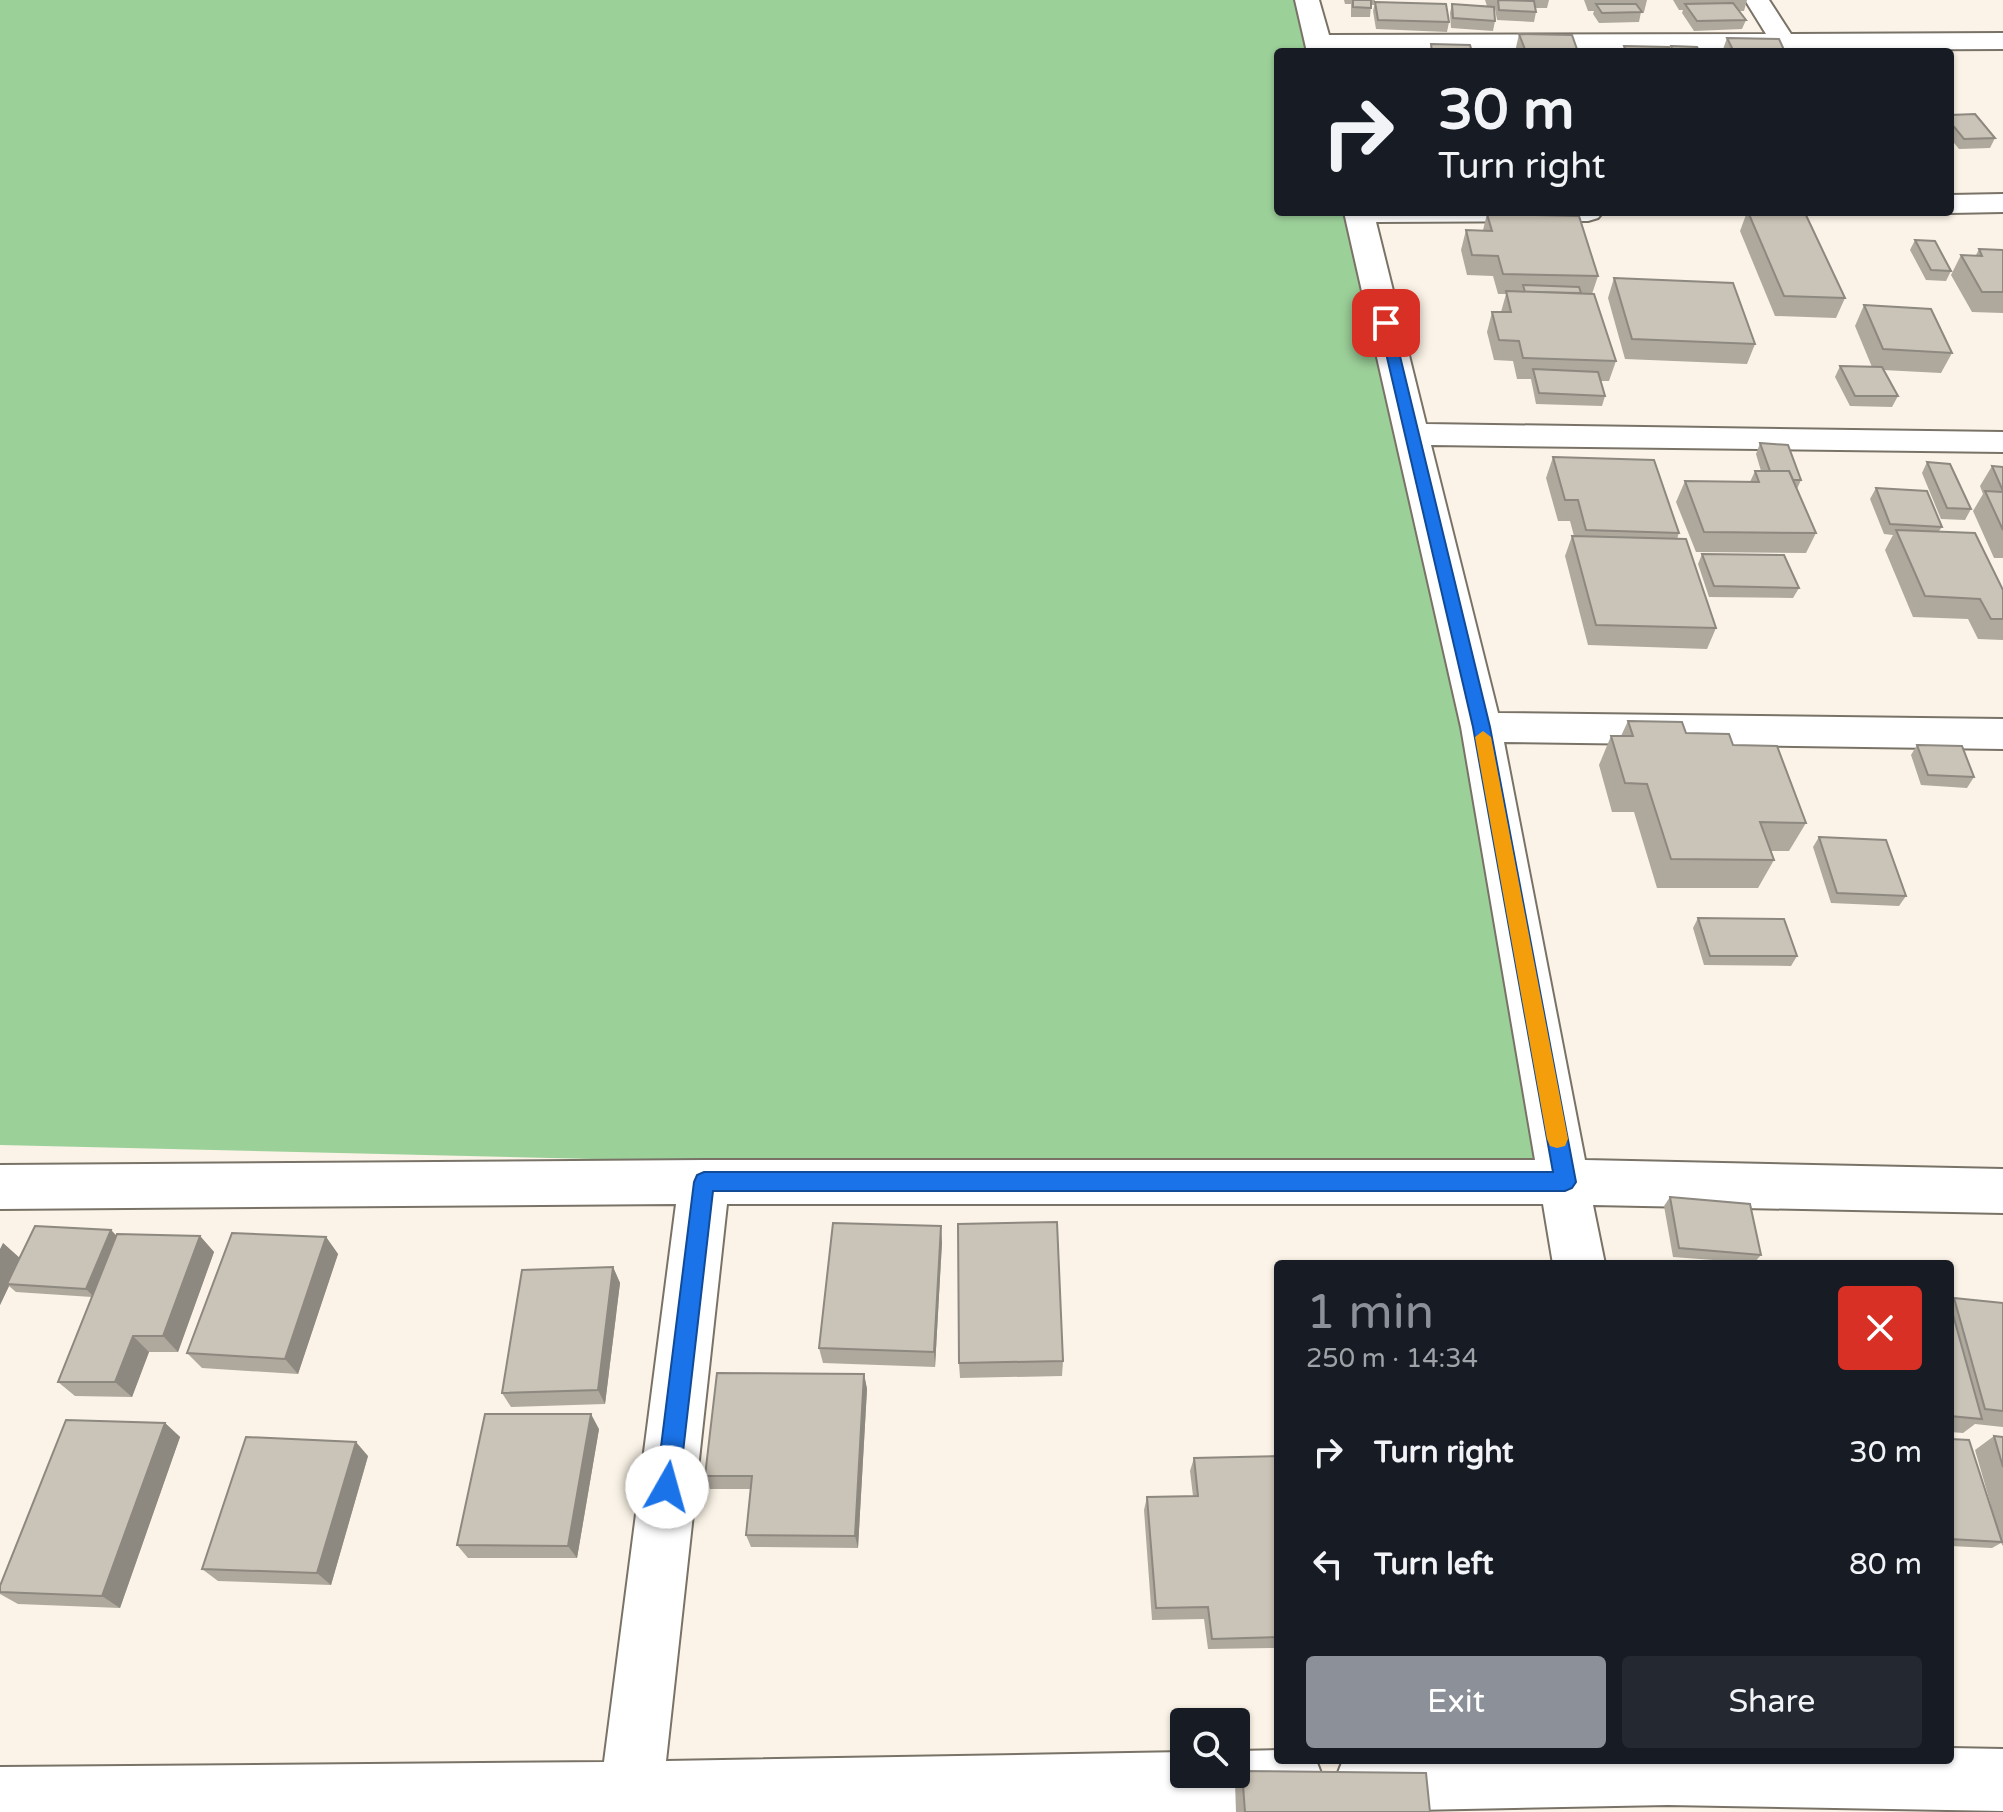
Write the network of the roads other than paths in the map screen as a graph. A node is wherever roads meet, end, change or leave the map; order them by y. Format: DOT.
graph roads {
  1 [pos="1307,0"];
  2 [pos="1757,0"];
  3 [pos="2003,41"];
  4 [pos="1787,46"];
  5 [pos="1318,48"];
  6 [pos="2003,203"];
  7 [pos="1954,204"];
  8 [pos="1360,216"];
  9 [pos="1412,434"];
  10 [pos="2003,442"];
  11 [pos="1481,727"];
  12 [pos="2003,734"];
  13 [pos="704,1182"];
  14 [pos="1565,1182"];
  15 [pos="0,1187"];
  16 [pos="2003,1191"];
  17 [pos="1578,1260"];
  18 [pos="2003,1780"];
  19 [pos="1669,1782"];
  20 [pos="0,1799"];
  21 [pos="630,1802"];
  1 -- 5 [label="street"];
  2 -- 4 [label="street"];
  3 -- 4 [label="street"];
  4 -- 5 [label="street"];
  6 -- 7 [label="street"];
  8 -- 9 [label="street"];
  9 -- 10 [label="street"];
  9 -- 11 [label="street"];
  11 -- 12 [label="street"];
  11 -- 14 [label="street"];
  13 -- 14 [label="street"];
  13 -- 15 [label="street"];
  13 -- 21 [label="street"];
  14 -- 16 [label="street"];
  14 -- 17 [label="street"];
  18 -- 19 [label="street"];
  19 -- 21 [label="street"];
  20 -- 21 [label="street"];
}
